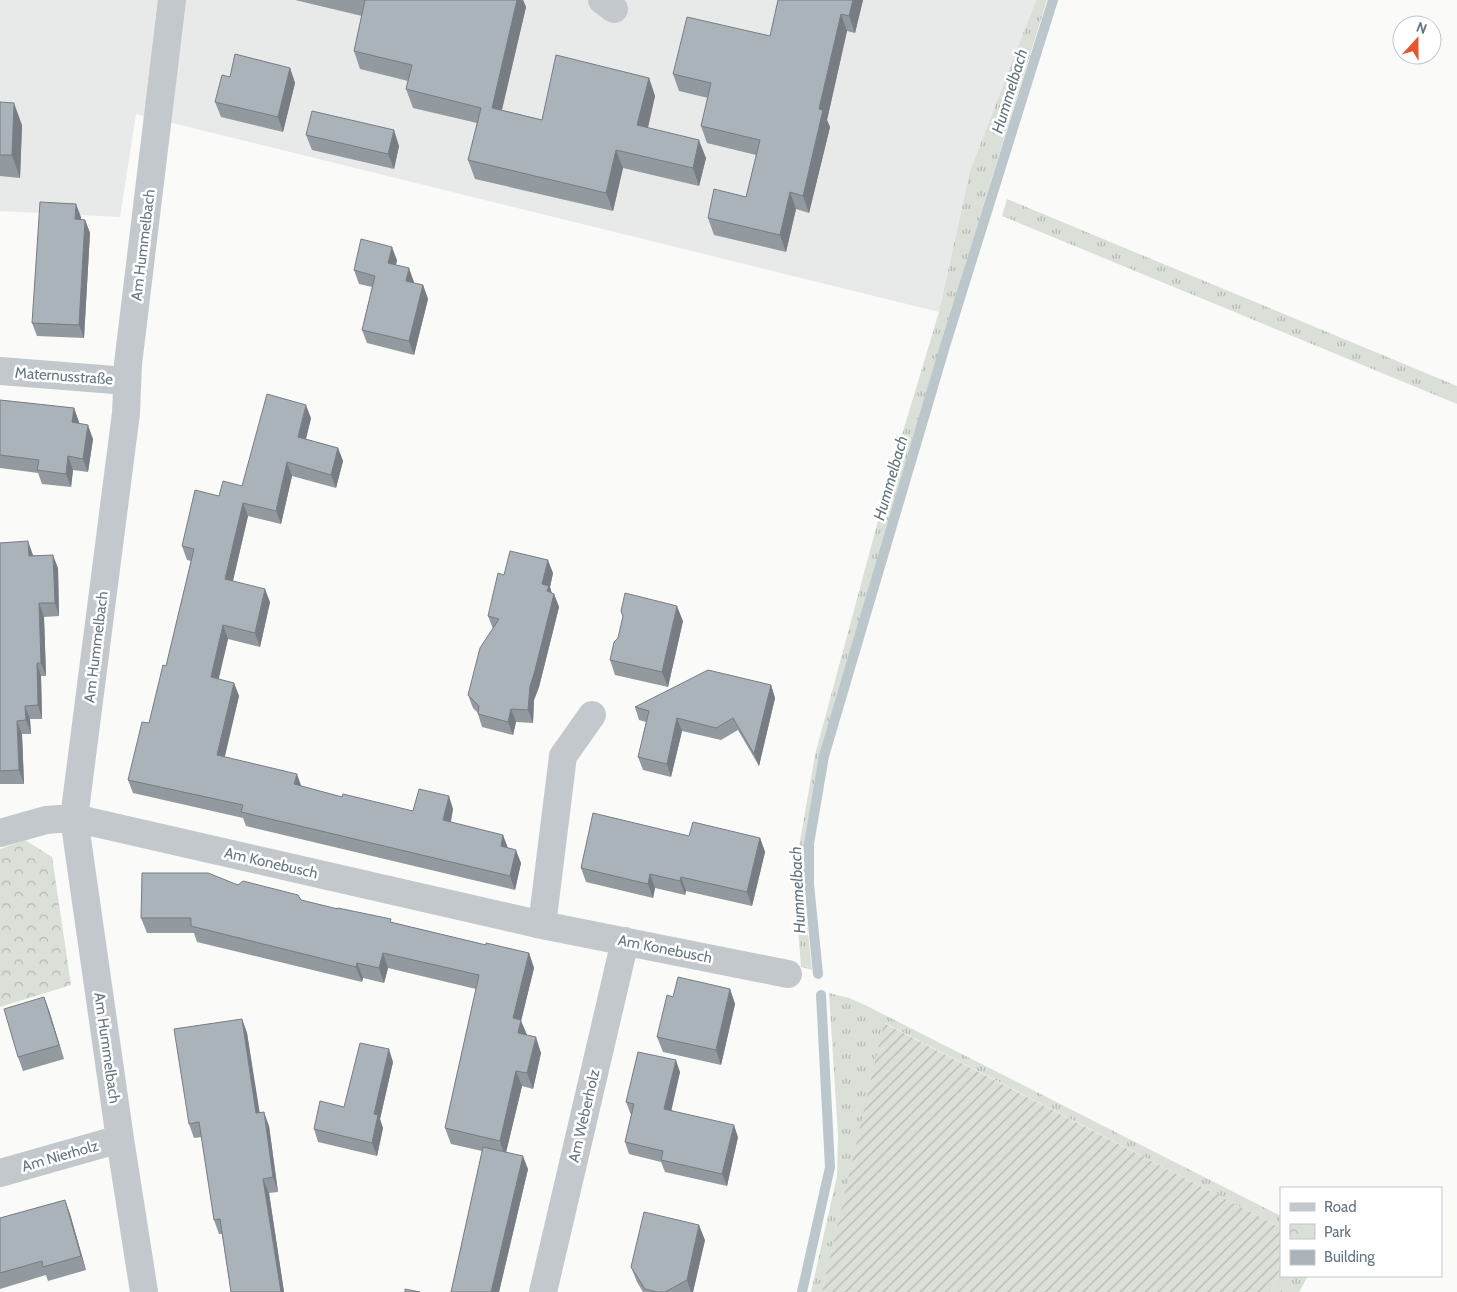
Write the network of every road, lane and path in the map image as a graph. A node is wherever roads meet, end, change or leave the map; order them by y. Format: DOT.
graph roads {
  1 [pos="172,0"];
  2 [pos="0,371"];
  3 [pos="127,381"];
  4 [pos="592,715"];
  5 [pos="74,818"];
  6 [pos="0,833"];
  7 [pos="542,925"];
  8 [pos="625,941"];
  9 [pos="788,974"];
  10 [pos="120,1139"];
  11 [pos="0,1173"];
  12 [pos="144,1292"];
  13 [pos="543,1292"];
  1 -- 3 [label="street, Am Hummelbach"];
  2 -- 3 [label="street, Maternusstraße"];
  3 -- 5 [label="street, Am Hummelbach"];
  4 -- 7 [label="street"];
  5 -- 6 [label="street, Am Konebusch"];
  5 -- 7 [label="street, Am Konebusch"];
  5 -- 10 [label="street, Am Hummelbach"];
  7 -- 8 [label="street, Am Konebusch"];
  8 -- 9 [label="street, Am Konebusch"];
  8 -- 13 [label="street, Am Weberholz"];
  10 -- 11 [label="street, Am Nierholz"];
  10 -- 12 [label="street, Am Hummelbach"];
}
